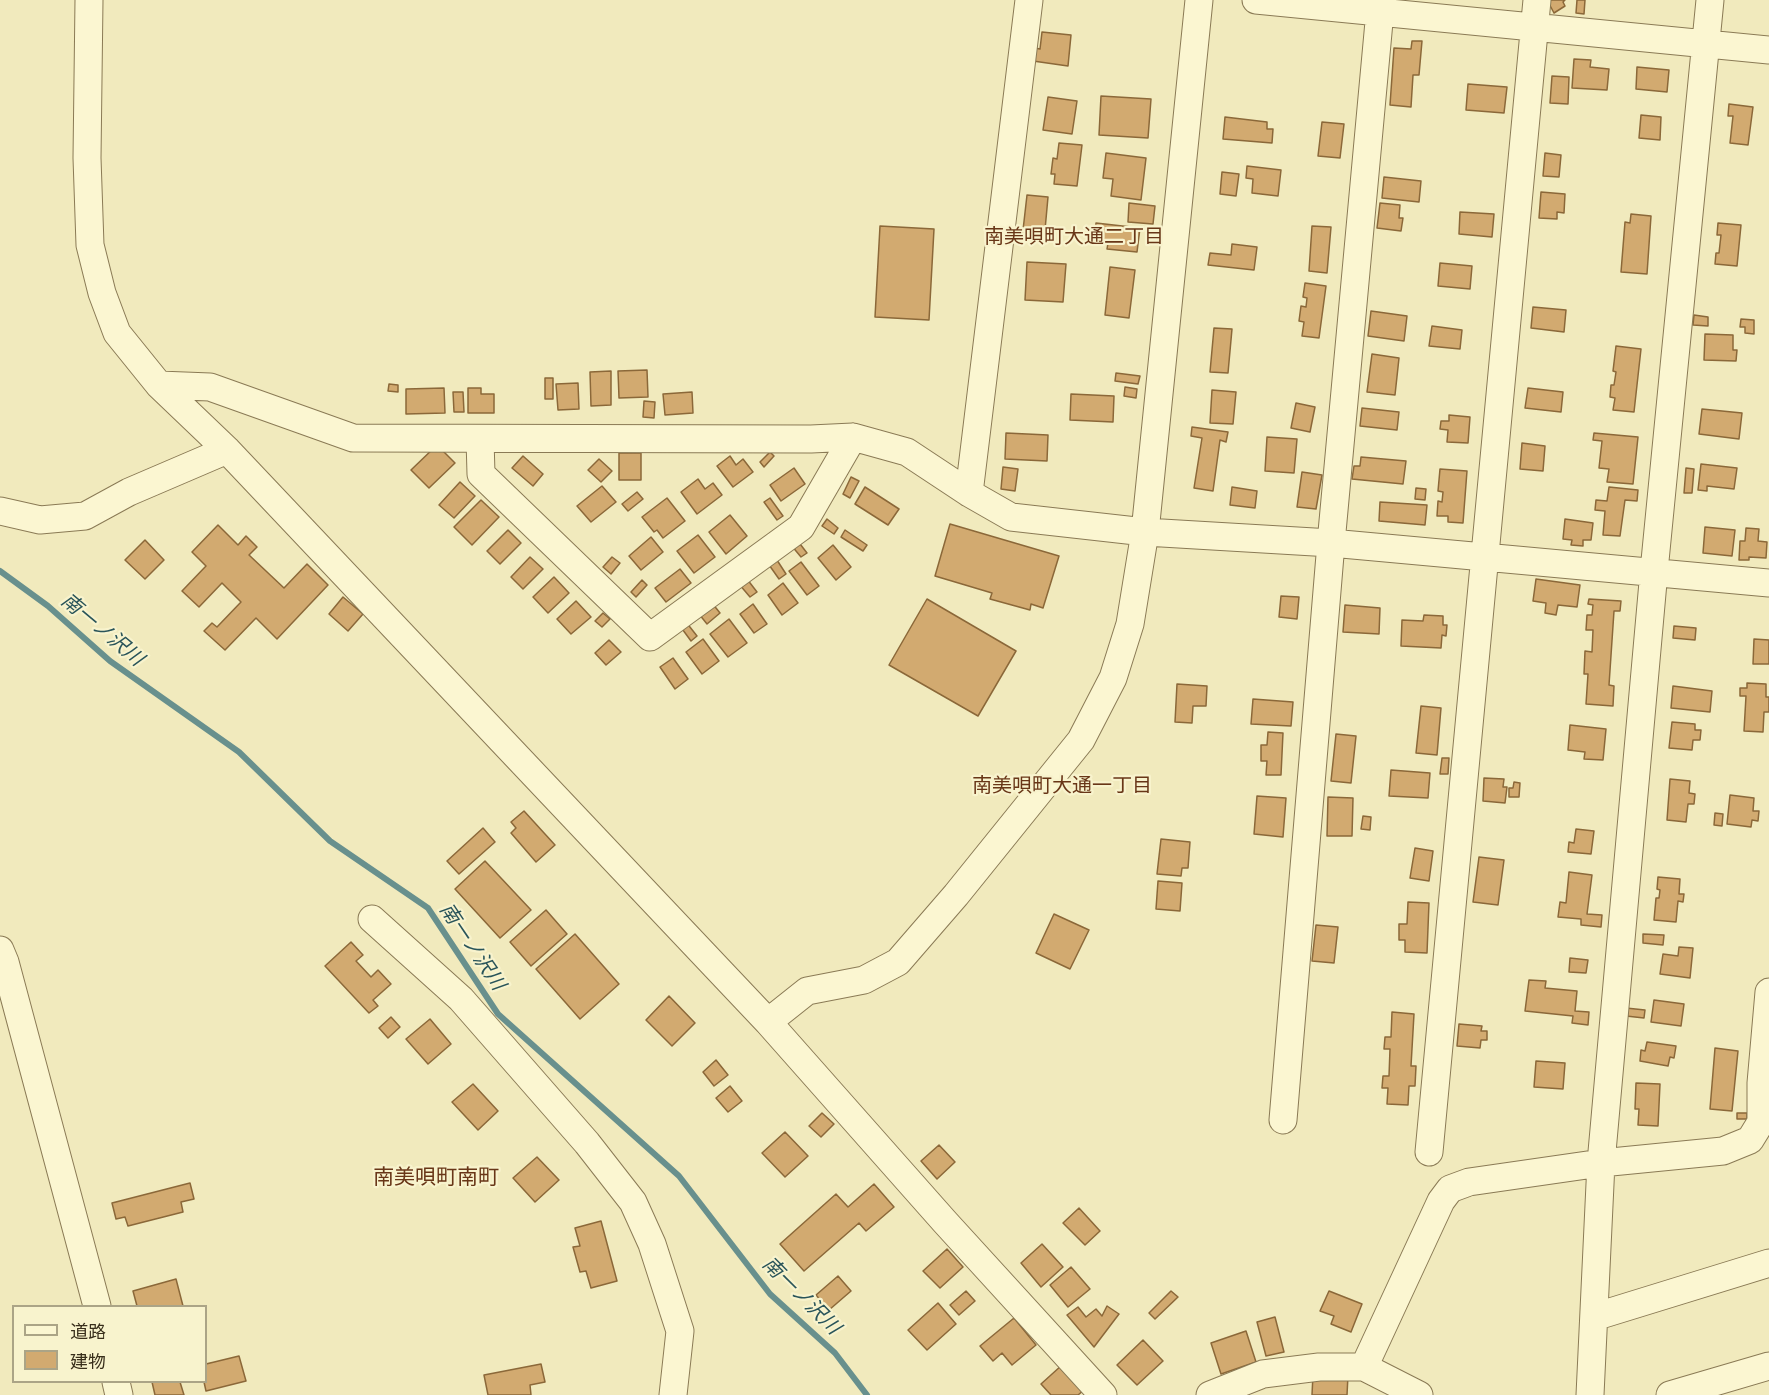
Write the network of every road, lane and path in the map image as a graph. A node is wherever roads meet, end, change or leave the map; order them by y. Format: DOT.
graph roads {
  1 [pos="89,0"];
  2 [pos="1029,0"];
  3 [pos="1199,0"];
  4 [pos="1256,0"];
  5 [pos="1537,0"];
  6 [pos="1710,0"];
  7 [pos="1380,6"];
  8 [pos="1535,27"];
  9 [pos="1706,43"];
  10 [pos="1769,50"];
  11 [pos="159,385"];
  12 [pos="853,437"];
  13 [pos="480,438"];
  14 [pos="227,450"];
  15 [pos="969,493"];
  16 [pos="0,511"];
  17 [pos="1145,532"];
  18 [pos="1331,543"];
  19 [pos="1486,556"];
  20 [pos="1654,571"];
  21 [pos="1769,583"];
  22 [pos="372,919"];
  23 [pos="0,950"];
  24 [pos="1769,992"];
  25 [pos="768,1022"];
  26 [pos="1283,1120"];
  27 [pos="1429,1152"];
  28 [pos="1601,1163"];
  29 [pos="1769,1263"];
  30 [pos="97,1305"];
  31 [pos="1594,1317"];
  32 [pos="1769,1366"];
  33 [pos="1364,1367"];
  34 [pos="673,1395"];
  35 [pos="1104,1395"];
  36 [pos="1210,1395"];
  37 [pos="1419,1395"];
  38 [pos="1590,1395"];
  39 [pos="1670,1395"];
  1 -- 11 [label="street"];
  2 -- 15 [label="street"];
  3 -- 17 [label="street"];
  4 -- 7 [label="street"];
  5 -- 8 [label="street"];
  6 -- 9 [label="street"];
  7 -- 8 [label="street"];
  7 -- 18 [label="street"];
  8 -- 9 [label="street"];
  8 -- 19 [label="street"];
  9 -- 10 [label="street"];
  9 -- 20 [label="street"];
  11 -- 13 [label="street"];
  11 -- 14 [label="street"];
  12 -- 13 [label="street"];
  12 -- 13 [label="street"];
  12 -- 15 [label="street"];
  14 -- 16 [label="street"];
  14 -- 25 [label="street"];
  15 -- 17 [label="street"];
  17 -- 18 [label="street"];
  17 -- 25 [label="street"];
  18 -- 19 [label="street"];
  18 -- 26 [label="street"];
  19 -- 20 [label="street"];
  19 -- 27 [label="street"];
  20 -- 21 [label="street"];
  20 -- 28 [label="street"];
  22 -- 34 [label="street"];
  23 -- 30 [label="street"];
  24 -- 28 [label="street"];
  25 -- 35 [label="street"];
  28 -- 31 [label="street"];
  28 -- 33 [label="street"];
  29 -- 31 [label="street"];
  31 -- 38 [label="street"];
  32 -- 39 [label="street"];
  33 -- 36 [label="street"];
  33 -- 37 [label="street"];
}
